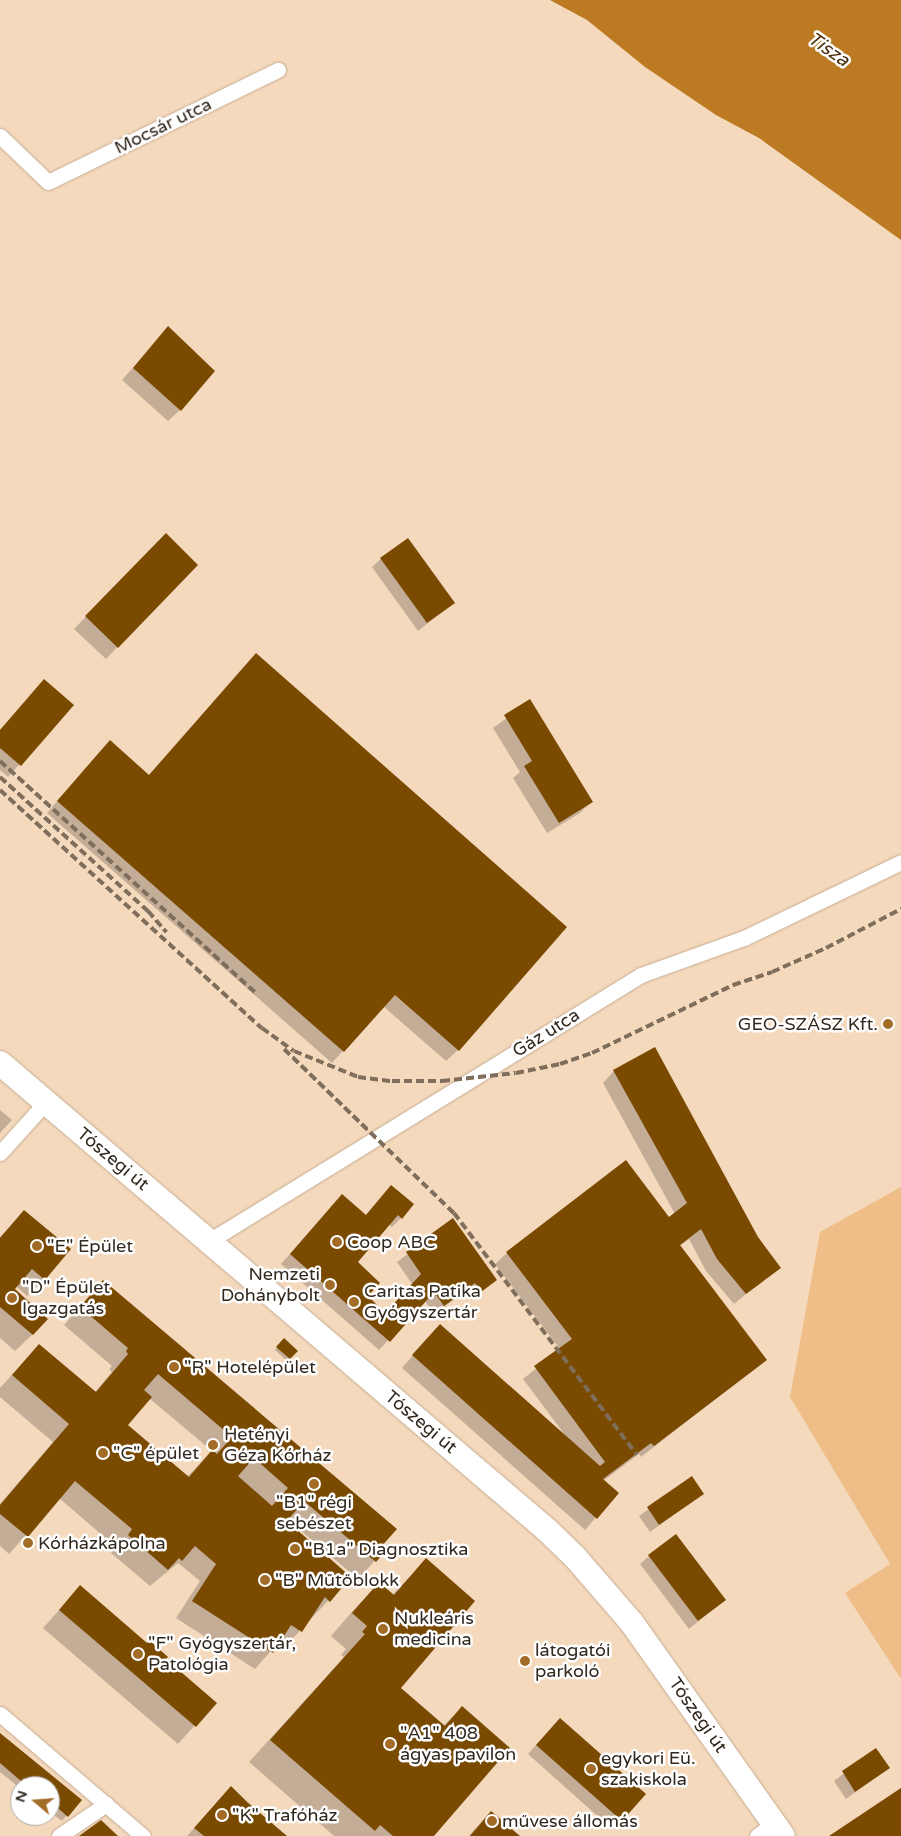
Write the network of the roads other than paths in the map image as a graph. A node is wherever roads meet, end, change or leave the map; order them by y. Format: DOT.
graph roads {
  1 [pos="278,70"];
  2 [pos="0,136"];
  3 [pos="901,862"];
  4 [pos="0,1063"];
  5 [pos="46,1102"];
  6 [pos="0,1153"];
  7 [pos="209,1241"];
  8 [pos="0,1714"];
  9 [pos="106,1804"];
  10 [pos="771,1832"];
  11 [pos="59,1836"];
  12 [pos="143,1836"];
  1 -- 2 [label="street, Mocsár utca"];
  3 -- 7 [label="street, Gáz utca"];
  4 -- 5 [label="main road, Tószegi út"];
  5 -- 6 [label="street"];
  5 -- 7 [label="main road, Tószegi út"];
  7 -- 10 [label="main road, Tószegi út"];
  8 -- 9 [label="street"];
  9 -- 11 [label="street"];
  9 -- 12 [label="street"];
}
